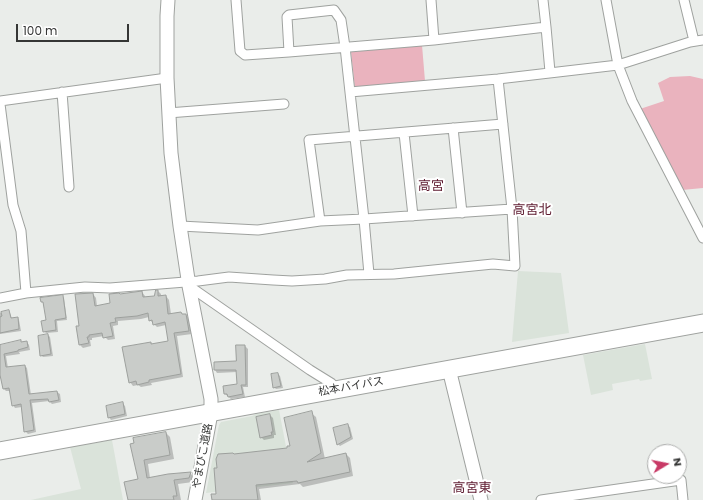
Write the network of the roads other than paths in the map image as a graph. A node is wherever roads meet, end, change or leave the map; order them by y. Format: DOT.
graph roads {
  1 [pos="168,0"];
  2 [pos="236,0"];
  3 [pos="431,0"];
  4 [pos="543,0"];
  5 [pos="606,0"];
  6 [pos="684,0"];
  7 [pos="546,27"];
  8 [pos="434,40"];
  9 [pos="698,41"];
  10 [pos="345,47"];
  11 [pos="289,52"];
  12 [pos="618,65"];
  13 [pos="550,72"];
  14 [pos="167,78"];
  15 [pos="498,79"];
  16 [pos="62,92"];
  17 [pos="350,92"];
  18 [pos="0,102"];
  19 [pos="284,104"];
  20 [pos="168,113"];
  21 [pos="503,124"];
  22 [pos="453,128"];
  23 [pos="404,133"];
  24 [pos="355,137"];
  25 [pos="69,188"];
  26 [pos="512,209"];
  27 [pos="462,213"];
  28 [pos="413,216"];
  29 [pos="364,219"];
  30 [pos="320,221"];
  31 [pos="180,226"];
  32 [pos="702,235"];
  33 [pos="369,274"];
  34 [pos="189,283"];
  35 [pos="26,293"];
  36 [pos="0,298"];
  37 [pos="703,323"];
  38 [pos="449,369"];
  39 [pos="337,389"];
  40 [pos="211,413"];
  41 [pos="0,451"];
  42 [pos="195,500"];
  43 [pos="481,500"];
  44 [pos="541,500"];
  45 [pos="683,500"];
  1 -- 14 [label="street, やまびこ道路"];
  2 -- 11 [label="street"];
  3 -- 8 [label="street"];
  4 -- 7 [label="street"];
  5 -- 12 [label="street"];
  6 -- 9 [label="street"];
  7 -- 8 [label="street"];
  7 -- 13 [label="street"];
  8 -- 10 [label="street"];
  9 -- 12 [label="street"];
  10 -- 11 [label="street"];
  10 -- 11 [label="street"];
  10 -- 17 [label="street"];
  12 -- 13 [label="street"];
  12 -- 32 [label="street"];
  13 -- 15 [label="street"];
  14 -- 16 [label="street"];
  14 -- 20 [label="street, やまびこ道路"];
  15 -- 17 [label="street"];
  15 -- 21 [label="street"];
  16 -- 18 [label="street"];
  16 -- 25 [label="street"];
  17 -- 24 [label="street"];
  18 -- 35 [label="street"];
  19 -- 20 [label="street"];
  20 -- 31 [label="street, やまびこ道路"];
  21 -- 22 [label="street"];
  21 -- 26 [label="street"];
  22 -- 23 [label="street"];
  22 -- 27 [label="street"];
  23 -- 24 [label="street"];
  23 -- 28 [label="street"];
  24 -- 29 [label="street"];
  24 -- 30 [label="street"];
  26 -- 27 [label="street"];
  26 -- 33 [label="street"];
  27 -- 28 [label="street"];
  28 -- 29 [label="street"];
  29 -- 30 [label="street"];
  29 -- 33 [label="street"];
  30 -- 31 [label="street"];
  31 -- 34 [label="street, やまびこ道路"];
  33 -- 34 [label="street"];
  34 -- 35 [label="street"];
  34 -- 39 [label="street"];
  34 -- 40 [label="street, やまびこ道路"];
  35 -- 36 [label="street"];
  37 -- 38 [label="highway, 松本バイパス"];
  38 -- 39 [label="highway, 松本バイパス"];
  38 -- 43 [label="street"];
  39 -- 40 [label="highway, 松本バイパス"];
  40 -- 41 [label="highway, 松本バイパス"];
  40 -- 42 [label="street, やまびこ道路"];
  44 -- 45 [label="street"];
}
